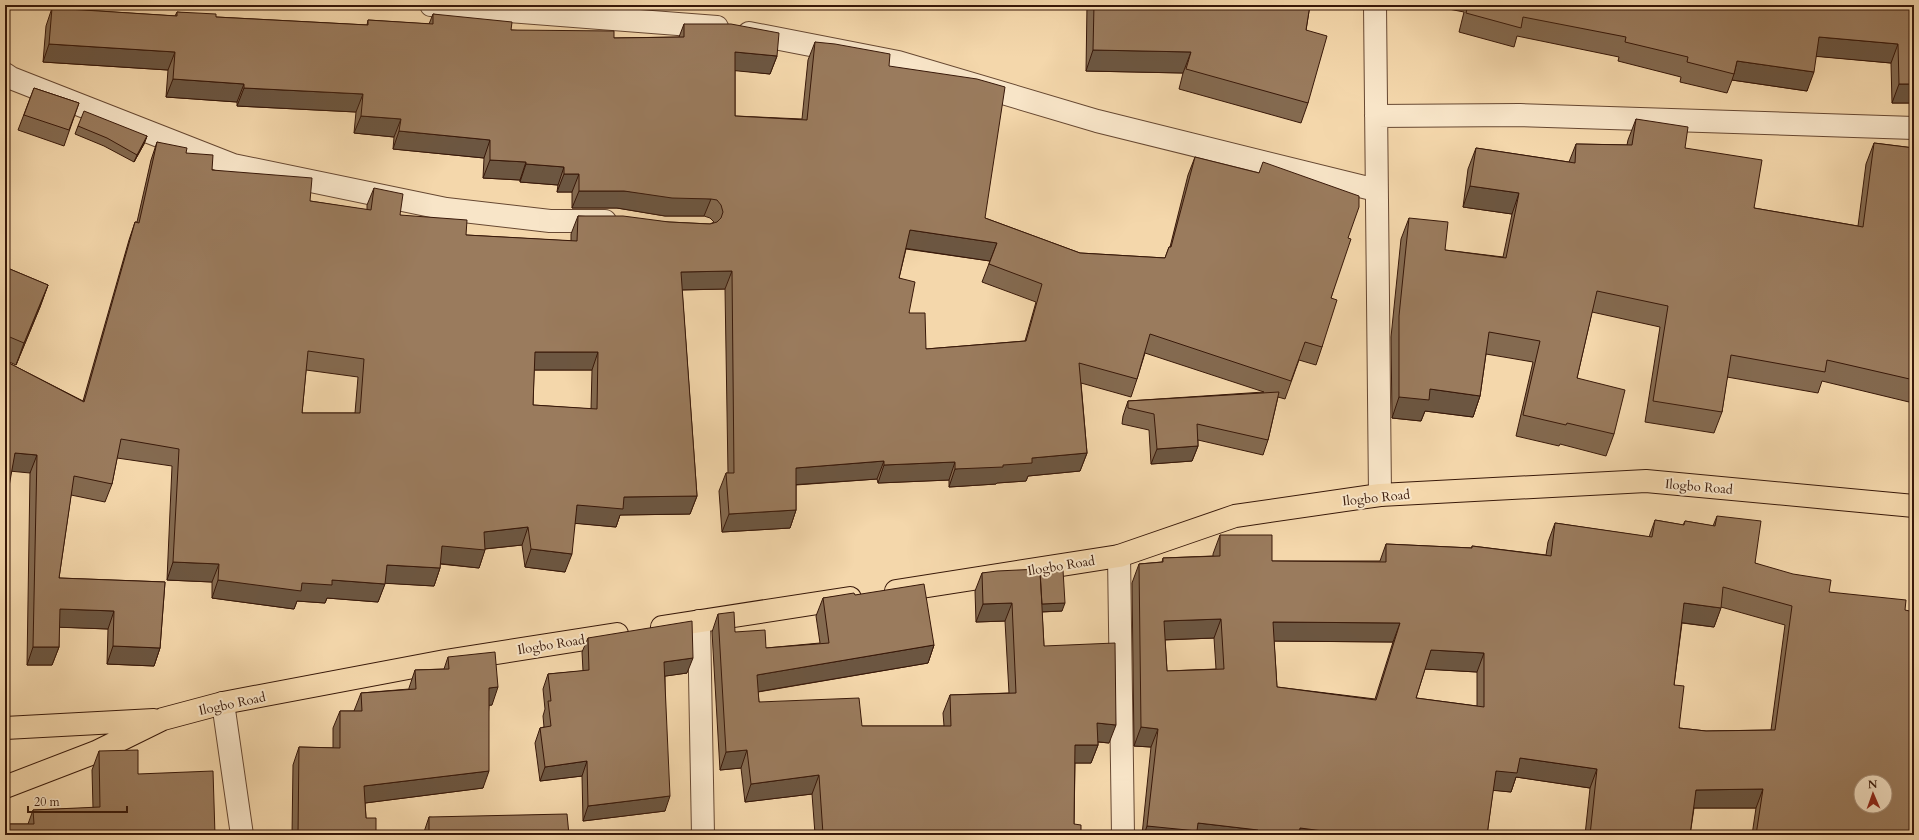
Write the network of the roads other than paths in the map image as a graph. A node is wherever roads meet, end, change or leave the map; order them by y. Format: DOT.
graph roads {
  1 [pos="431,5"];
  2 [pos="1375,5"];
  3 [pos="5,74"];
  4 [pos="1376,116"];
  5 [pos="1914,128"];
  6 [pos="1376,190"];
  7 [pos="625,222"];
  8 [pos="1380,495"];
  9 [pos="1914,506"];
  10 [pos="1119,556"];
  11 [pos="699,621"];
  12 [pos="222,703"];
  13 [pos="163,720"];
  14 [pos="5,728"];
  15 [pos="5,787"];
  16 [pos="242,835"];
  17 [pos="703,835"];
  18 [pos="1123,835"];
  1 -- 6 [label="street"];
  2 -- 4 [label="street"];
  3 -- 7 [label="street"];
  4 -- 5 [label="street"];
  4 -- 6 [label="street"];
  6 -- 8 [label="street"];
  8 -- 9 [label="main road, Ilogbo Road"];
  8 -- 10 [label="main road, Ilogbo Road"];
  10 -- 11 [label="main road, Ilogbo Road"];
  10 -- 18 [label="street"];
  11 -- 12 [label="main road, Ilogbo Road"];
  11 -- 17 [label="street"];
  12 -- 13 [label="main road, Ilogbo Road"];
  12 -- 16 [label="street"];
  13 -- 14 [label="main road"];
  13 -- 15 [label="main road"];
}
